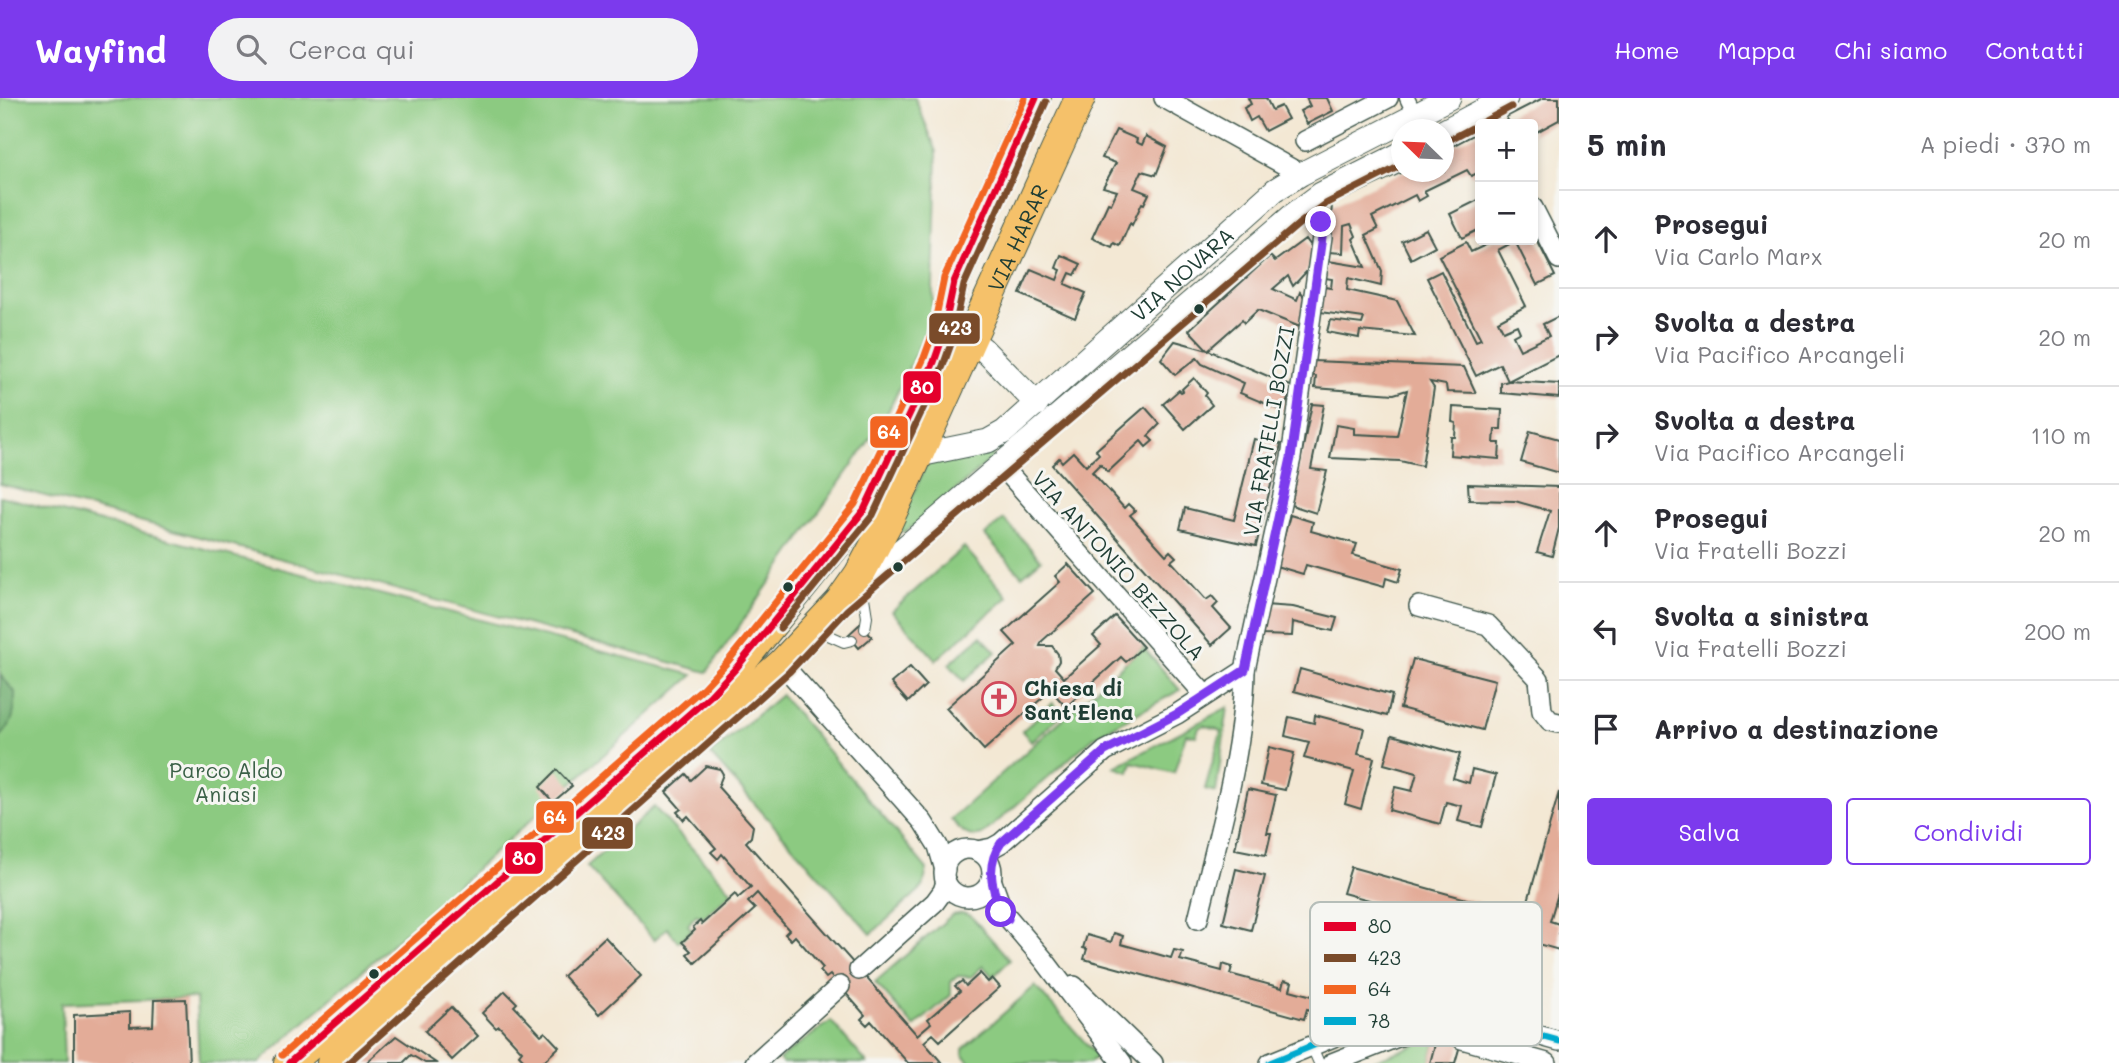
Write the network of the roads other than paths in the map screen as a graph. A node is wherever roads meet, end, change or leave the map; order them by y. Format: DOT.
graph roads {
  1 [pos="1036,98"];
  2 [pos="1080,98"];
  3 [pos="1164,98"];
  4 [pos="1388,98"];
  5 [pos="1449,98"];
  6 [pos="1506,98"];
  7 [pos="1197,106"];
  8 [pos="1411,107"];
  9 [pos="1486,117"];
  10 [pos="1339,123"];
  11 [pos="1454,128"];
  12 [pos="1305,141"];
  13 [pos="1335,157"];
  14 [pos="1391,159"];
  15 [pos="1301,174"];
  16 [pos="1312,200"];
  17 [pos="1538,218"];
  18 [pos="1559,259"];
  19 [pos="968,343"];
  20 [pos="1037,404"];
  21 [pos="998,435"];
  22 [pos="919,455"];
  23 [pos="888,461"];
  24 [pos="1000,464"];
  25 [pos="864,510"];
  26 [pos="853,587"];
  27 [pos="1419,606"];
  28 [pos="864,629"];
  29 [pos="816,630"];
  30 [pos="852,640"];
  31 [pos="782,663"];
  32 [pos="737,667"];
  33 [pos="1245,670"];
  34 [pos="1205,695"];
  35 [pos="753,702"];
  36 [pos="1559,723"];
  37 [pos="923,822"];
  38 [pos="1001,843"];
  39 [pos="973,850"];
  40 [pos="991,873"];
  41 [pos="945,876"];
  42 [pos="972,897"];
  43 [pos="1008,919"];
  44 [pos="1198,919"];
  45 [pos="441,947"];
  46 [pos="1044,960"];
  47 [pos="859,970"];
  48 [pos="840,986"];
  49 [pos="1542,1036"];
  50 [pos="1559,1041"];
  51 [pos="1333,1046"];
  52 [pos="1375,1046"];
  53 [pos="1487,1046"];
  54 [pos="1316,1055"];
  55 [pos="289,1063"];
  56 [pos="332,1063"];
  57 [pos="344,1063"];
  58 [pos="755,1063"];
  59 [pos="1122,1063"];
  60 [pos="1153,1063"];
  61 [pos="1270,1063"];
  62 [pos="1332,1063"];
  63 [pos="1547,1063"];
  1 -- 23 [label="main road, VIA HARAR"];
  2 -- 19 [label="main road, VIA HARAR"];
  3 -- 7 [label="street"];
  4 -- 10 [label="street"];
  5 -- 8 [label="street, VIA NOVARA"];
  6 -- 9 [label="street"];
  7 -- 15 [label="street"];
  8 -- 13 [label="street, VIA NOVARA"];
  9 -- 11 [label="street"];
  10 -- 12 [label="street"];
  10 -- 13 [label="street"];
  13 -- 15 [label="street, VIA NOVARA"];
  14 -- 16 [label="street, VIA NOVARA"];
  15 -- 20 [label="street, VIA NOVARA"];
  16 -- 24 [label="street, VIA NOVARA"];
  16 -- 33 [label="street, VIA FRATELLI BOZZI"];
  17 -- 18 [label="street"];
  19 -- 20 [label="street"];
  19 -- 22 [label="main road, VIA HARAR"];
  20 -- 21 [label="street, VIA NOVARA"];
  21 -- 22 [label="street, VIA NOVARA"];
  21 -- 24 [label="street"];
  22 -- 23 [label="street, VIA NOVARA"];
  22 -- 26 [label="main road, VIA HARAR"];
  23 -- 25 [label="main road, VIA NOVARA"];
  24 -- 26 [label="street, VIA NOVARA"];
  24 -- 34 [label="street, VIA ANTONIO BEZZOLA"];
  25 -- 31 [label="main road"];
  25 -- 32 [label="main road, VIA NOVARA"];
  26 -- 28 [label="lane"];
  26 -- 29 [label="main road, VIA NOVARA"];
  27 -- 36 [label="street"];
  29 -- 30 [label="lane"];
  29 -- 31 [label="main road, VIA NOVARA"];
  31 -- 32 [label="main road"];
  31 -- 37 [label="street"];
  31 -- 45 [label="main road, VIA NOVARA"];
  32 -- 45 [label="main road, VIA NOVARA"];
  33 -- 34 [label="street"];
  33 -- 44 [label="street, VIA FRATELLI BOZZI"];
  34 -- 38 [label="street"];
  35 -- 57 [label="lane"];
  37 -- 39 [label="street"];
  37 -- 41 [label="street"];
  38 -- 39 [label="street"];
  38 -- 40 [label="street"];
  39 -- 40 [label="street"];
  39 -- 41 [label="street"];
  40 -- 42 [label="street"];
  40 -- 43 [label="street"];
  41 -- 42 [label="street"];
  41 -- 47 [label="street"];
  42 -- 43 [label="street"];
  43 -- 46 [label="street"];
  45 -- 55 [label="main road, VIA NOVARA"];
  45 -- 56 [label="main road, VIA NOVARA"];
  46 -- 59 [label="street"];
  46 -- 60 [label="street"];
  48 -- 58 [label="street"];
  49 -- 50 [label="street"];
  51 -- 54 [label="street"];
  52 -- 62 [label="street"];
  53 -- 63 [label="street"];
  54 -- 61 [label="street"];
}
